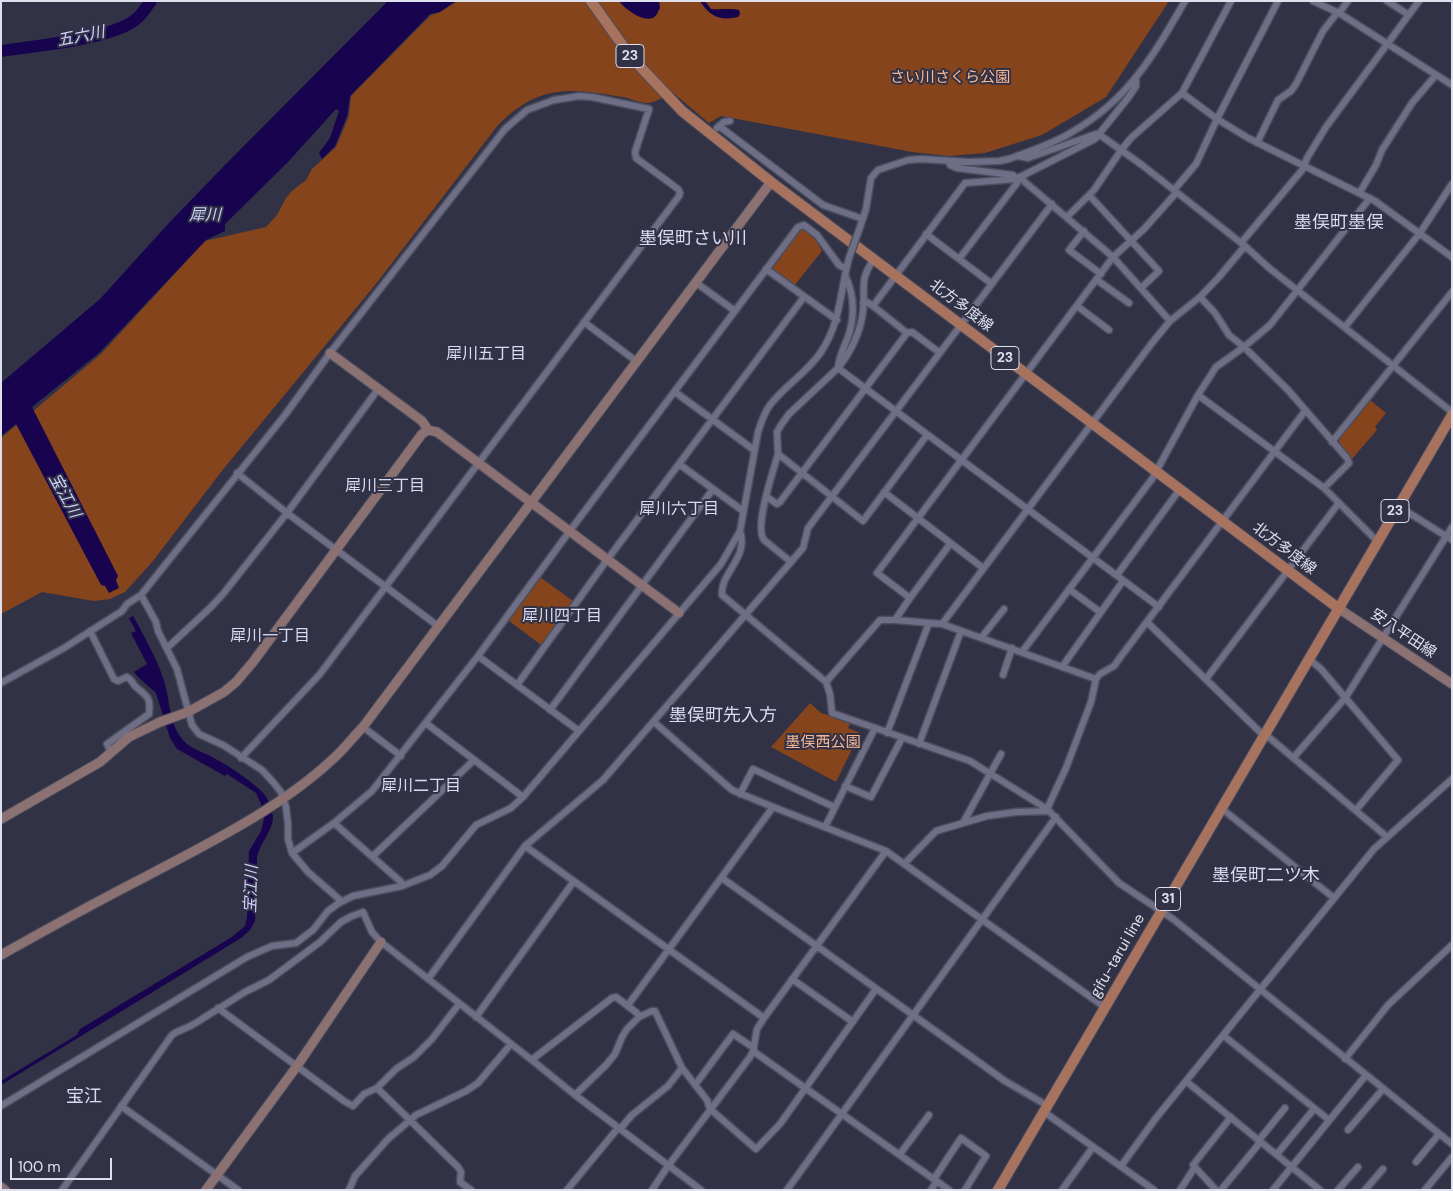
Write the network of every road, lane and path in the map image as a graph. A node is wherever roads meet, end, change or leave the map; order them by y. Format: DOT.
graph roads {
  1 [pos="591,1"];
  2 [pos="1185,1"];
  3 [pos="1230,1"];
  4 [pos="1278,1"];
  5 [pos="1313,1"];
  6 [pos="1348,1"];
  7 [pos="1387,1"];
  8 [pos="1419,1"];
  9 [pos="1338,13"];
  10 [pos="1409,15"];
  11 [pos="1387,44"];
  12 [pos="1435,76"];
  13 [pos="1136,79"];
  14 [pos="1452,86"];
  15 [pos="1182,93"];
  16 [pos="1217,119"];
  17 [pos="730,121"];
  18 [pos="719,126"];
  19 [pos="711,135"];
  20 [pos="1100,135"];
  21 [pos="1257,143"];
  22 [pos="1122,149"];
  23 [pos="1018,156"];
  24 [pos="948,161"];
  25 [pos="1304,166"];
  26 [pos="1018,178"];
  27 [pos="771,182"];
  28 [pos="1452,184"];
  29 [pos="1175,191"];
  30 [pos="1360,192"];
  31 [pos="1089,195"];
  32 [pos="1370,198"];
  33 [pos="1052,204"];
  34 [pos="1067,217"];
  35 [pos="863,219"];
  36 [pos="1084,232"];
  37 [pos="1420,233"];
  38 [pos="926,234"];
  39 [pos="1130,240"];
  40 [pos="1243,245"];
  41 [pos="1113,257"];
  42 [pos="1452,257"];
  43 [pos="874,259"];
  44 [pos="959,259"];
  45 [pos="766,269"];
  46 [pos="845,272"];
  47 [pos="896,276"];
  48 [pos="1099,277"];
  49 [pos="695,282"];
  50 [pos="992,284"];
  51 [pos="1141,288"];
  52 [pos="1298,291"];
  53 [pos="1452,292"];
  54 [pos="804,297"];
  55 [pos="1200,297"];
  56 [pos="863,303"];
  57 [pos="1129,303"];
  58 [pos="873,306"];
  59 [pos="1077,306"];
  60 [pos="735,311"];
  61 [pos="837,320"];
  62 [pos="1170,321"];
  63 [pos="584,322"];
  64 [pos="961,325"];
  65 [pos="1345,327"];
  66 [pos="1109,330"];
  67 [pos="907,333"];
  68 [pos="1244,347"];
  69 [pos="330,353"];
  70 [pos="940,353"];
  71 [pos="636,361"];
  72 [pos="1392,366"];
  73 [pos="838,368"];
  74 [pos="1026,374"];
  75 [pos="379,388"];
  76 [pos="865,388"];
  77 [pos="675,392"];
  78 [pos="1198,395"];
  79 [pos="1305,411"];
  80 [pos="896,412"];
  81 [pos="1452,414"];
  82 [pos="712,419"];
  83 [pos="1092,423"];
  84 [pos="428,430"];
  85 [pos="927,435"];
  86 [pos="1332,442"];
  87 [pos="754,450"];
  88 [pos="1276,451"];
  89 [pos="778,454"];
  90 [pos="962,460"];
  91 [pos="478,463"];
  92 [pos="678,464"];
  93 [pos="1157,472"];
  94 [pos="237,474"];
  95 [pos="802,474"];
  96 [pos="1324,488"];
  97 [pos="1180,489"];
  98 [pos="713,490"];
  99 [pos="884,492"];
  100 [pos="766,497"];
  101 [pos="831,497"];
  102 [pos="530,502"];
  103 [pos="1338,504"];
  104 [pos="1398,506"];
  105 [pos="1028,509"];
  106 [pos="743,511"];
  107 [pos="287,513"];
  108 [pos="919,518"];
  109 [pos="1223,522"];
  110 [pos="1452,527"];
  111 [pos="740,531"];
  112 [pos="569,532"];
  113 [pos="1449,538"];
  114 [pos="1377,541"];
  115 [pos="950,544"];
  116 [pos="336,550"];
  117 [pos="1093,558"];
  118 [pos="607,560"];
  119 [pos="791,562"];
  120 [pos="983,568"];
  121 [pos="1288,571"];
  122 [pos="1116,576"];
  123 [pos="1124,581"];
  124 [pos="642,586"];
  125 [pos="385,587"];
  126 [pos="1069,589"];
  127 [pos="141,595"];
  128 [pos="910,598"];
  129 [pos="1159,607"];
  130 [pos="1338,608"];
  131 [pos="1004,609"];
  132 [pos="1100,612"];
  133 [pos="679,613"];
  134 [pos="747,614"];
  135 [pos="895,620"];
  136 [pos="1147,622"];
  137 [pos="929,623"];
  138 [pos="942,624"];
  139 [pos="438,626"];
  140 [pos="90,631"];
  141 [pos="961,631"];
  142 [pos="1384,637"];
  143 [pos="981,638"];
  144 [pos="168,648"];
  145 [pos="1012,648"];
  146 [pos="1022,652"];
  147 [pos="478,656"];
  148 [pos="1309,659"];
  149 [pos="1062,667"];
  150 [pos="1003,675"];
  151 [pos="1096,679"];
  152 [pos="1206,679"];
  153 [pos="826,682"];
  154 [pos="1,683"];
  155 [pos="1452,684"];
  156 [pos="517,685"];
  157 [pos="1346,697"];
  158 [pos="550,710"];
  159 [pos="186,713"];
  160 [pos="654,722"];
  161 [pos="427,724"];
  162 [pos="362,727"];
  163 [pos="875,728"];
  164 [pos="579,731"];
  165 [pos="887,733"];
  166 [pos="1265,735"];
  167 [pos="902,738"];
  168 [pos="919,744"];
  169 [pos="111,752"];
  170 [pos="1001,754"];
  171 [pos="401,756"];
  172 [pos="1294,757"];
  173 [pos="241,758"];
  174 [pos="474,760"];
  175 [pos="991,773"];
  176 [pos="1452,779"];
  177 [pos="845,786"];
  178 [pos="740,794"];
  179 [pos="523,797"];
  180 [pos="280,801"];
  181 [pos="773,807"];
  182 [pos="834,807"];
  183 [pos="1221,808"];
  184 [pos="1048,810"];
  185 [pos="1356,810"];
  186 [pos="1056,817"];
  187 [pos="1,819"];
  188 [pos="334,823"];
  189 [pos="963,823"];
  190 [pos="825,826"];
  191 [pos="1387,837"];
  192 [pos="525,846"];
  193 [pos="886,851"];
  194 [pos="292,853"];
  195 [pos="373,856"];
  196 [pos="904,864"];
  197 [pos="722,878"];
  198 [pos="574,882"];
  199 [pos="402,886"];
  200 [pos="1334,898"];
  201 [pos="338,904"];
  202 [pos="1161,911"];
  203 [pos="982,920"];
  204 [pos="381,942"];
  205 [pos="1452,945"];
  206 [pos="816,946"];
  207 [pos="669,950"];
  208 [pos="1,955"];
  209 [pos="428,979"];
  210 [pos="792,979"];
  211 [pos="876,988"];
  212 [pos="1260,989"];
  213 [pos="459,1004"];
  214 [pos="628,1005"];
  215 [pos="218,1008"];
  216 [pos="1106,1008"];
  217 [pos="912,1015"];
  218 [pos="476,1017"];
  219 [pos="639,1017"];
  220 [pos="764,1018"];
  221 [pos="853,1022"];
  222 [pos="1224,1036"];
  223 [pos="511,1044"];
  224 [pos="753,1049"];
  225 [pos="1345,1058"];
  226 [pos="534,1061"];
  227 [pos="296,1066"];
  228 [pos="682,1068"];
  229 [pos="1366,1075"];
  230 [pos="1187,1082"];
  231 [pos="695,1085"];
  232 [pos="806,1087"];
  233 [pos="376,1088"];
  234 [pos="1383,1089"];
  235 [pos="575,1095"];
  236 [pos="1,1106"];
  237 [pos="121,1106"];
  238 [pos="1285,1108"];
  239 [pos="1314,1108"];
  240 [pos="710,1109"];
  241 [pos="1046,1109"];
  242 [pos="842,1113"];
  243 [pos="929,1115"];
  244 [pos="1231,1117"];
  245 [pos="409,1120"];
  246 [pos="1329,1120"];
  247 [pos="619,1129"];
  248 [pos="1348,1130"];
  249 [pos="1438,1134"];
  250 [pos="1259,1140"];
  251 [pos="1452,1144"];
  252 [pos="1093,1147"];
  253 [pos="900,1154"];
  254 [pos="1276,1154"];
  255 [pos="1452,1157"];
  256 [pos="1416,1162"];
  257 [pos="668,1166"];
  258 [pos="1121,1166"];
  259 [pos="1292,1167"];
  260 [pos="1358,1167"];
  261 [pos="1195,1168"];
  262 [pos="1383,1169"];
  263 [pos="217,1175"];
  264 [pos="936,1180"];
  265 [pos="1,1187"];
  266 [pos="5,1190"];
  267 [pos="62,1190"];
  268 [pos="206,1190"];
  269 [pos="238,1190"];
  270 [pos="348,1190"];
  271 [pos="471,1190"];
  272 [pos="567,1190"];
  273 [pos="652,1190"];
  274 [pos="701,1190"];
  275 [pos="787,1190"];
  276 [pos="931,1190"];
  277 [pos="949,1190"];
  278 [pos="965,1190"];
  279 [pos="998,1190"];
  280 [pos="1062,1190"];
  281 [pos="1154,1190"];
  282 [pos="1180,1190"];
  283 [pos="1216,1190"];
  284 [pos="1221,1190"];
  285 [pos="1274,1190"];
  286 [pos="1320,1190"];
  287 [pos="1338,1190"];
  288 [pos="1365,1190"];
  289 [pos="1425,1190"];
  1 -- 19 [label="main road, 北方多度線 / 23"];
  2 -- 13 [label="street"];
  3 -- 15 [label="street"];
  4 -- 16 [label="street"];
  5 -- 9 [label="street"];
  6 -- 9 [label="street"];
  7 -- 10 [label="street"];
  8 -- 10 [label="street"];
  9 -- 11 [label="street"];
  9 -- 21 [label="street"];
  10 -- 11 [label="street"];
  11 -- 12 [label="street"];
  11 -- 25 [label="street"];
  12 -- 14 [label="street"];
  12 -- 30 [label="street"];
  13 -- 20 [label="street"];
  13 -- 23 [label="street"];
  15 -- 16 [label="street"];
  15 -- 22 [label="street"];
  16 -- 21 [label="street"];
  16 -- 29 [label="street"];
  17 -- 18 [label="street"];
  18 -- 19 [label="street"];
  18 -- 35 [label="street"];
  19 -- 27 [label="main road, 北方多度線 / 23"];
  20 -- 22 [label="street"];
  20 -- 23 [label="street"];
  20 -- 26 [label="street"];
  21 -- 25 [label="street"];
  22 -- 29 [label="street"];
  22 -- 31 [label="street"];
  23 -- 24 [label="street"];
  24 -- 26 [label="street"];
  24 -- 35 [label="street"];
  25 -- 30 [label="street"];
  25 -- 40 [label="street"];
  26 -- 33 [label="street"];
  26 -- 38 [label="street"];
  26 -- 44 [label="street"];
  27 -- 43 [label="main road, 北方多度線 / 23"];
  27 -- 49 [label="street"];
  28 -- 37 [label="street"];
  29 -- 39 [label="street"];
  29 -- 40 [label="street"];
  30 -- 32 [label="street"];
  31 -- 34 [label="street"];
  31 -- 39 [label="street"];
  32 -- 37 [label="street"];
  32 -- 52 [label="street"];
  33 -- 34 [label="street"];
  33 -- 50 [label="street"];
  34 -- 36 [label="street"];
  35 -- 46 [label="street, bridge"];
  36 -- 41 [label="street"];
  36 -- 48 [label="street"];
  37 -- 42 [label="street"];
  37 -- 65 [label="street"];
  38 -- 44 [label="street"];
  38 -- 47 [label="street"];
  39 -- 41 [label="street"];
  39 -- 51 [label="street"];
  40 -- 52 [label="street"];
  40 -- 55 [label="street"];
  41 -- 48 [label="street"];
  41 -- 51 [label="street"];
  43 -- 47 [label="main road, 北方多度線 / 23"];
  43 -- 56 [label="street"];
  44 -- 50 [label="street"];
  45 -- 46 [label="street"];
  45 -- 54 [label="street"];
  45 -- 60 [label="street"];
  46 -- 61 [label="street"];
  46 -- 73 [label="street"];
  47 -- 58 [label="street"];
  47 -- 64 [label="main road, 北方多度線 / 23"];
  48 -- 57 [label="street"];
  48 -- 59 [label="street"];
  49 -- 60 [label="street"];
  49 -- 71 [label="street"];
  50 -- 64 [label="street"];
  51 -- 62 [label="street"];
  52 -- 65 [label="street"];
  52 -- 68 [label="street"];
  53 -- 72 [label="street"];
  54 -- 61 [label="street"];
  54 -- 82 [label="street"];
  55 -- 62 [label="street"];
  55 -- 68 [label="street"];
  56 -- 58 [label="street"];
  56 -- 73 [label="street"];
  58 -- 67 [label="street"];
  59 -- 66 [label="street"];
  59 -- 74 [label="street"];
  60 -- 77 [label="street"];
  61 -- 87 [label="street"];
  62 -- 83 [label="street"];
  63 -- 69 [label="street"];
  63 -- 71 [label="street"];
  63 -- 91 [label="street"];
  64 -- 70 [label="street"];
  64 -- 74 [label="main road, 北方多度線 / 23"];
  65 -- 72 [label="street"];
  67 -- 70 [label="street"];
  67 -- 76 [label="street"];
  68 -- 78 [label="street"];
  68 -- 79 [label="street"];
  69 -- 75 [label="street"];
  69 -- 94 [label="street"];
  70 -- 80 [label="street"];
  71 -- 102 [label="street"];
  72 -- 81 [label="street"];
  72 -- 86 [label="street"];
  73 -- 76 [label="street"];
  73 -- 89 [label="street"];
  74 -- 83 [label="main road, 北方多度線 / 23"];
  74 -- 90 [label="street"];
  75 -- 84 [label="street"];
  75 -- 107 [label="street"];
  76 -- 80 [label="street"];
  76 -- 95 [label="street"];
  77 -- 82 [label="street"];
  77 -- 112 [label="street"];
  78 -- 88 [label="street"];
  78 -- 93 [label="street"];
  79 -- 86 [label="street"];
  79 -- 88 [label="street"];
  80 -- 85 [label="street"];
  80 -- 101 [label="street"];
  81 -- 104 [label="main road, 23"];
  82 -- 87 [label="street"];
  82 -- 92 [label="street"];
  83 -- 93 [label="main road, 北方多度線 / 23"];
  83 -- 105 [label="street"];
  84 -- 91 [label="street"];
  84 -- 116 [label="street"];
  85 -- 90 [label="street"];
  85 -- 99 [label="street"];
  86 -- 96 [label="street"];
  87 -- 106 [label="street"];
  88 -- 96 [label="street"];
  88 -- 109 [label="street"];
  89 -- 95 [label="street"];
  89 -- 100 [label="street"];
  90 -- 105 [label="street"];
  90 -- 108 [label="street"];
  91 -- 102 [label="street"];
  91 -- 125 [label="street"];
  92 -- 98 [label="street"];
  92 -- 118 [label="street"];
  93 -- 97 [label="main road, 北方多度線 / 23"];
  93 -- 117 [label="street"];
  94 -- 107 [label="street"];
  94 -- 127 [label="street"];
  95 -- 100 [label="street"];
  95 -- 101 [label="street"];
  96 -- 103 [label="street"];
  97 -- 109 [label="main road, 北方多度線 / 23"];
  97 -- 122 [label="street"];
  98 -- 106 [label="street"];
  98 -- 124 [label="street"];
  99 -- 101 [label="street"];
  99 -- 108 [label="street"];
  100 -- 119 [label="street"];
  101 -- 119 [label="street"];
  102 -- 112 [label="street"];
  102 -- 139 [label="street"];
  103 -- 114 [label="street"];
  103 -- 121 [label="street"];
  104 -- 113 [label="street"];
  104 -- 114 [label="main road, 23"];
  105 -- 117 [label="street"];
  105 -- 120 [label="street"];
  106 -- 111 [label="street"];
  107 -- 116 [label="street"];
  107 -- 144 [label="street"];
  108 -- 115 [label="street"];
  108 -- 128 [label="street"];
  109 -- 121 [label="main road, 北方多度線 / 23"];
  109 -- 129 [label="street"];
  110 -- 113 [label="street"];
  111 -- 133 [label="street"];
  111 -- 134 [label="street"];
  112 -- 118 [label="street"];
  112 -- 147 [label="street"];
  113 -- 142 [label="street"];
  114 -- 130 [label="main road, 23"];
  115 -- 120 [label="street"];
  115 -- 128 [label="street"];
  116 -- 125 [label="street"];
  116 -- 159 [label="street"];
  117 -- 122 [label="street"];
  117 -- 126 [label="street"];
  118 -- 124 [label="street"];
  118 -- 156 [label="street"];
  119 -- 134 [label="street"];
  120 -- 138 [label="street"];
  121 -- 130 [label="main road, 北方多度線 / 23"];
  121 -- 152 [label="street"];
  122 -- 123 [label="street"];
  123 -- 129 [label="street"];
  123 -- 132 [label="street"];
  124 -- 133 [label="street"];
  124 -- 158 [label="street"];
  125 -- 139 [label="street"];
  125 -- 173 [label="street"];
  126 -- 132 [label="street"];
  126 -- 146 [label="street"];
  127 -- 140 [label="street"];
  127 -- 144 [label="street"];
  128 -- 135 [label="street"];
  129 -- 136 [label="street"];
  130 -- 142 [label="street, 安八平田線"];
  130 -- 148 [label="main road, gifu-tarui line / 31"];
  131 -- 143 [label="street"];
  132 -- 149 [label="street"];
  133 -- 164 [label="street"];
  134 -- 153 [label="street"];
  134 -- 160 [label="street"];
  135 -- 137 [label="street"];
  135 -- 153 [label="street"];
  136 -- 151 [label="street"];
  136 -- 152 [label="street"];
  137 -- 138 [label="street"];
  137 -- 165 [label="street"];
  138 -- 141 [label="street"];
  139 -- 162 [label="street"];
  140 -- 154 [label="street"];
  140 -- 169 [label="street"];
  141 -- 143 [label="street"];
  141 -- 168 [label="street"];
  142 -- 155 [label="street, 安八平田線"];
  142 -- 157 [label="street"];
  143 -- 145 [label="street"];
  144 -- 159 [label="street"];
  145 -- 146 [label="street"];
  145 -- 150 [label="street"];
  146 -- 149 [label="street"];
  147 -- 156 [label="street"];
  147 -- 161 [label="street"];
  148 -- 157 [label="street"];
  148 -- 166 [label="main road, gifu-tarui line / 31"];
  149 -- 151 [label="street"];
  151 -- 184 [label="street"];
  152 -- 166 [label="street"];
  153 -- 163 [label="street"];
  156 -- 158 [label="street"];
  157 -- 172 [label="street"];
  157 -- 185 [label="street"];
  158 -- 164 [label="street"];
  159 -- 169 [label="street"];
  159 -- 173 [label="street"];
  160 -- 178 [label="street"];
  160 -- 192 [label="street"];
  161 -- 171 [label="street"];
  161 -- 174 [label="street"];
  162 -- 171 [label="street"];
  162 -- 180 [label="street"];
  163 -- 165 [label="street"];
  163 -- 177 [label="street"];
  164 -- 179 [label="street"];
  165 -- 167 [label="street"];
  166 -- 172 [label="street"];
  166 -- 183 [label="main road, gifu-tarui line / 31"];
  167 -- 168 [label="street"];
  167 -- 177 [label="street"];
  168 -- 175 [label="street"];
  169 -- 187 [label="street"];
  170 -- 175 [label="street"];
  171 -- 188 [label="street"];
  172 -- 185 [label="street"];
  173 -- 180 [label="street"];
  174 -- 179 [label="street"];
  174 -- 195 [label="street"];
  175 -- 184 [label="street"];
  175 -- 189 [label="street"];
  176 -- 191 [label="street"];
  177 -- 182 [label="street"];
  178 -- 181 [label="street"];
  178 -- 182 [label="street"];
  179 -- 199 [label="street"];
  180 -- 194 [label="street"];
  180 -- 208 [label="street"];
  181 -- 190 [label="street"];
  181 -- 197 [label="street"];
  182 -- 190 [label="street"];
  183 -- 200 [label="street"];
  183 -- 202 [label="main road, gifu-tarui line / 31"];
  184 -- 186 [label="street"];
  184 -- 189 [label="street"];
  185 -- 191 [label="street"];
  186 -- 202 [label="street"];
  186 -- 203 [label="street"];
  188 -- 194 [label="street"];
  188 -- 195 [label="street"];
  189 -- 196 [label="street"];
  190 -- 193 [label="street"];
  191 -- 200 [label="street"];
  192 -- 198 [label="street"];
  192 -- 209 [label="street"];
  193 -- 196 [label="street"];
  193 -- 206 [label="street"];
  194 -- 201 [label="street"];
  195 -- 199 [label="street"];
  196 -- 203 [label="street"];
  197 -- 206 [label="street"];
  197 -- 207 [label="street"];
  198 -- 207 [label="street"];
  198 -- 218 [label="street"];
  199 -- 201 [label="street"];
  200 -- 212 [label="street"];
  201 -- 236 [label="street"];
  202 -- 212 [label="street"];
  202 -- 216 [label="main road, gifu-tarui line / 31"];
  203 -- 216 [label="street"];
  203 -- 217 [label="street"];
  204 -- 209 [label="street"];
  204 -- 215 [label="street"];
  204 -- 227 [label="street"];
  205 -- 225 [label="street"];
  206 -- 210 [label="street"];
  206 -- 211 [label="street"];
  207 -- 214 [label="street"];
  207 -- 220 [label="street"];
  209 -- 213 [label="street"];
  210 -- 220 [label="street"];
  210 -- 221 [label="street"];
  211 -- 217 [label="street"];
  211 -- 221 [label="street"];
  212 -- 222 [label="street"];
  212 -- 225 [label="street"];
  213 -- 218 [label="street"];
  213 -- 233 [label="street"];
  214 -- 219 [label="street"];
  214 -- 226 [label="street"];
  215 -- 227 [label="street"];
  215 -- 237 [label="street"];
  216 -- 241 [label="main road, gifu-tarui line / 31"];
  217 -- 241 [label="street"];
  217 -- 242 [label="street"];
  218 -- 223 [label="street"];
  219 -- 228 [label="street"];
  219 -- 235 [label="street"];
  220 -- 224 [label="street"];
  221 -- 232 [label="street"];
  222 -- 230 [label="street"];
  222 -- 239 [label="street"];
  223 -- 226 [label="street"];
  223 -- 245 [label="street"];
  224 -- 231 [label="street"];
  224 -- 232 [label="street"];
  224 -- 240 [label="street"];
  225 -- 229 [label="street"];
  226 -- 235 [label="street"];
  227 -- 233 [label="street"];
  227 -- 263 [label="street"];
  228 -- 231 [label="street"];
  228 -- 247 [label="street"];
  229 -- 234 [label="street"];
  229 -- 246 [label="street"];
  230 -- 244 [label="street"];
  230 -- 258 [label="street"];
  231 -- 240 [label="street"];
  232 -- 240 [label="street"];
  232 -- 242 [label="street"];
  233 -- 245 [label="street"];
  234 -- 248 [label="street"];
  234 -- 249 [label="street"];
  235 -- 247 [label="street"];
  237 -- 263 [label="street"];
  237 -- 267 [label="street"];
  238 -- 250 [label="street"];
  239 -- 246 [label="street"];
  239 -- 254 [label="street"];
  240 -- 257 [label="street"];
  241 -- 252 [label="street"];
  241 -- 279 [label="main road, gifu-tarui line / 31"];
  242 -- 253 [label="street"];
  242 -- 275 [label="street"];
  243 -- 253 [label="street"];
  244 -- 250 [label="street"];
  244 -- 261 [label="street"];
  245 -- 270 [label="street"];
  245 -- 271 [label="street"];
  246 -- 259 [label="street"];
  247 -- 257 [label="street"];
  247 -- 272 [label="street"];
  249 -- 251 [label="street"];
  249 -- 256 [label="street"];
  250 -- 254 [label="street"];
  250 -- 284 [label="street"];
  252 -- 258 [label="street"];
  252 -- 280 [label="street"];
  253 -- 264 [label="street"];
  254 -- 259 [label="street"];
  255 -- 289 [label="street"];
  257 -- 273 [label="street"];
  257 -- 274 [label="street"];
  258 -- 281 [label="street"];
  259 -- 285 [label="street"];
  259 -- 286 [label="street"];
  260 -- 287 [label="street"];
  261 -- 282 [label="street"];
  261 -- 283 [label="street"];
  262 -- 288 [label="street"];
  263 -- 268 [label="street"];
  263 -- 269 [label="street"];
  264 -- 276 [label="street"];
  264 -- 277 [label="street"];
  264 -- 278 [label="street"];
  265 -- 266 [label="street"];
}
